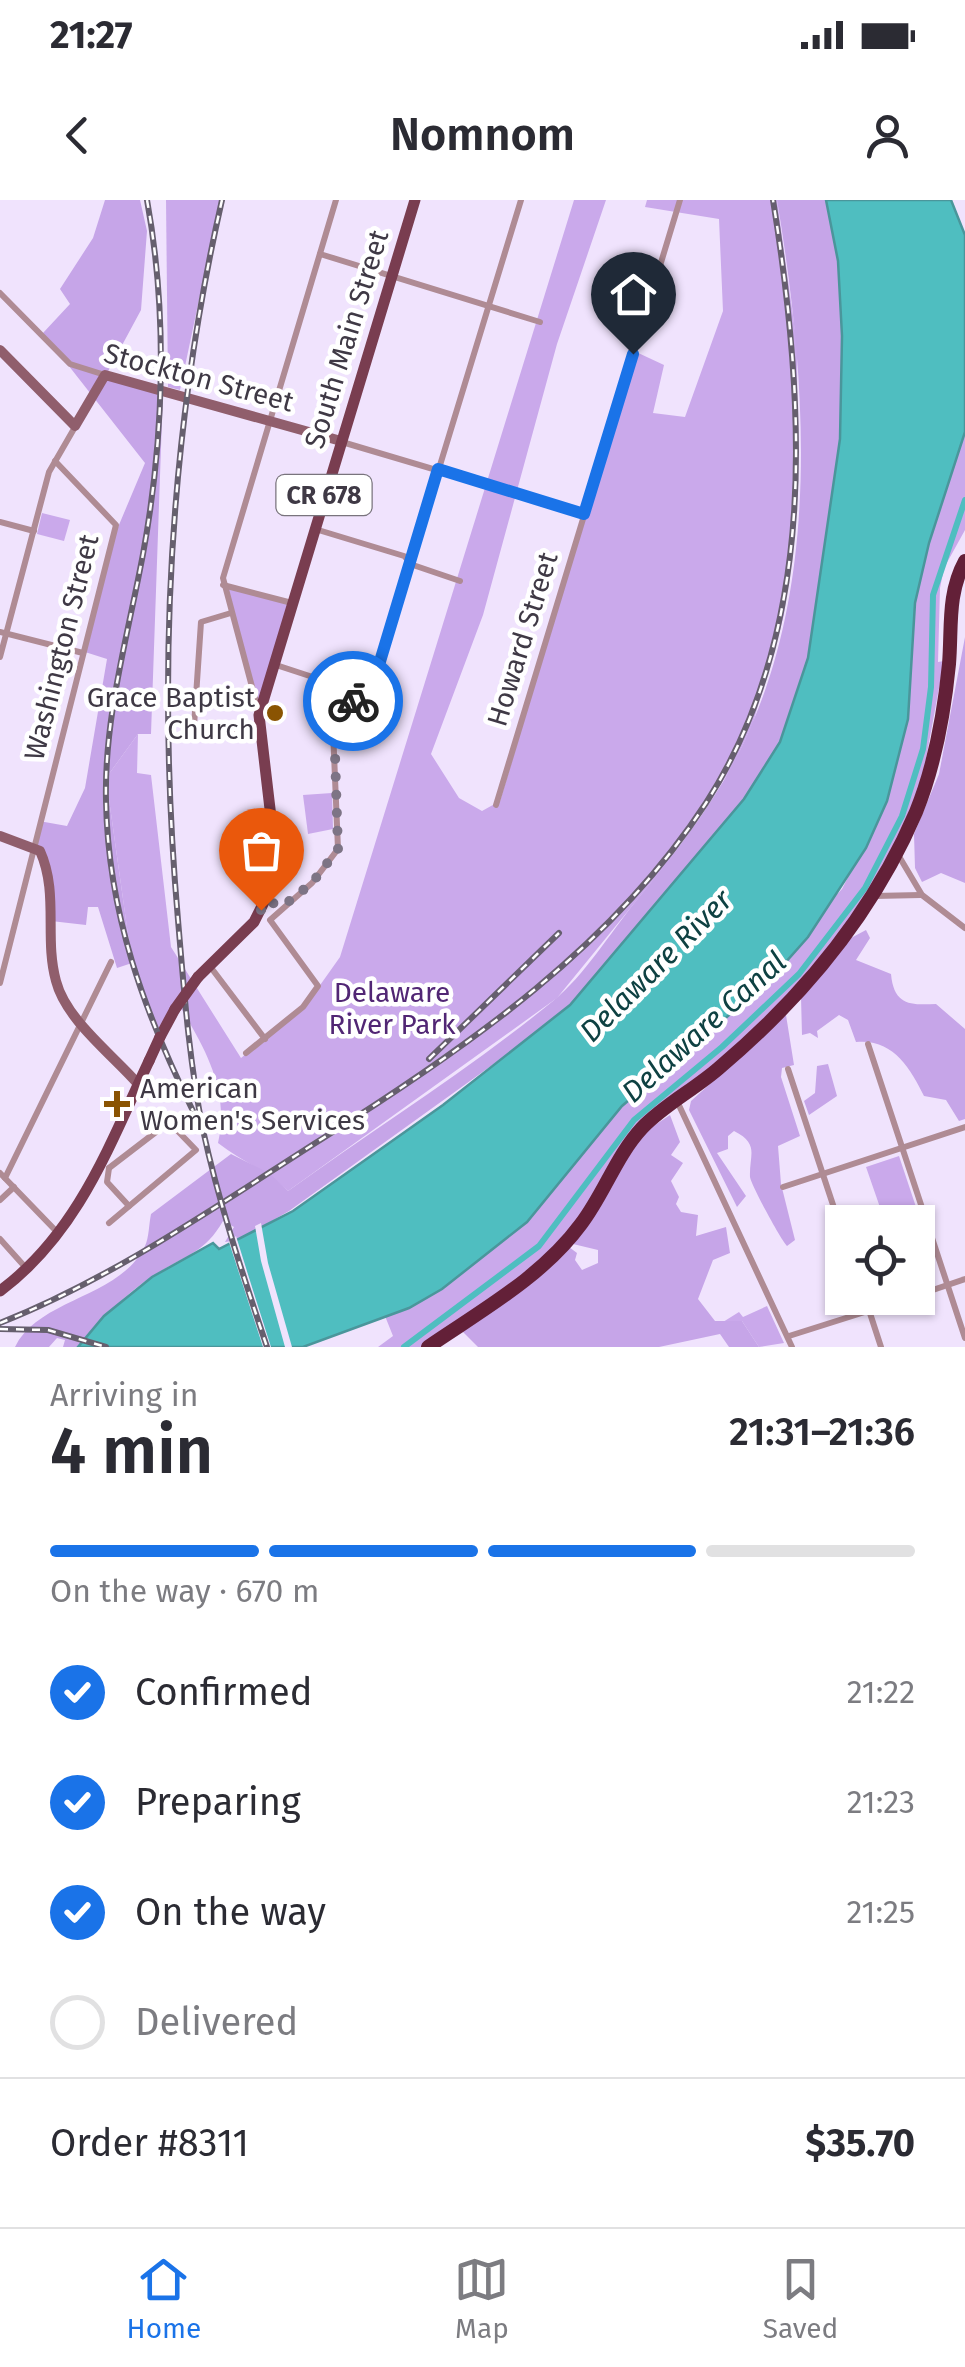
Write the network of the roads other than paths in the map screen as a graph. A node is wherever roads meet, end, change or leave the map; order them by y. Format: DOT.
graph roads {
  1 [pos="336,200"];
  2 [pos="414,200"];
  3 [pos="520,200"];
  4 [pos="680,200"];
  5 [pos="320,254"];
  6 [pos="390,276"];
  7 [pos="0,293"];
  8 [pos="488,307"];
  9 [pos="540,322"];
  10 [pos="3,358"];
  11 [pos="104,375"];
  12 [pos="269,421"];
  13 [pos="76,426"];
  14 [pos="341,441"];
  15 [pos="55,462"];
  16 [pos="438,469"];
  17 [pos="584,514"];
  18 [pos="0,522"];
  19 [pos="314,528"];
  20 [pos="34,531"];
  21 [pos="965,561"];
  22 [pos="410,563"];
  23 [pos="460,581"];
  24 [pos="223,584"];
  25 [pos="292,603"];
  26 [pos="231,613"];
  27 [pos="958,617"];
  28 [pos="3,632"];
  29 [pos="83,654"];
  30 [pos="0,657"];
  31 [pos="273,664"];
  32 [pos="331,683"];
  33 [pos="352,702"];
  34 [pos="260,714"];
  35 [pos="334,722"];
  36 [pos="380,729"];
  37 [pos="261,732"];
  38 [pos="496,804"];
  39 [pos="0,836"];
  40 [pos="34,845"];
  41 [pos="897,853"];
  42 [pos="922,895"];
  43 [pos="873,896"];
  44 [pos="266,901"];
  45 [pos="283,906"];
  46 [pos="965,928"];
  47 [pos="111,962"];
  48 [pos="209,964"];
  49 [pos="0,983"];
  50 [pos="82,1022"];
  51 [pos="265,1040"];
  52 [pos="868,1044"];
  53 [pos="246,1054"];
  54 [pos="788,1069"];
  55 [pos="138,1084"];
  56 [pos="676,1100"];
  57 [pos="965,1127"];
  58 [pos="904,1148"];
  59 [pos="105,1166"];
  60 [pos="823,1174"];
  61 [pos="2,1176"];
  62 [pos="14,1187"];
  63 [pos="782,1187"];
  64 [pos="0,1200"];
  65 [pos="833,1205"];
  66 [pos="129,1206"];
  67 [pos="109,1223"];
  68 [pos="60,1235"];
  69 [pos="0,1239"];
  70 [pos="27,1269"];
  71 [pos="965,1280"];
  72 [pos="948,1284"];
  73 [pos="935,1288"];
  74 [pos="0,1291"];
  75 [pos="856,1315"];
  76 [pos="870,1315"];
  77 [pos="789,1336"];
  78 [pos="965,1338"];
  79 [pos="428,1347"];
  80 [pos="792,1347"];
  81 [pos="881,1347"];
  1 -- 5 [label="street"];
  2 -- 6 [label="main road, South Main Street / CR 678"];
  3 -- 8 [label="street"];
  4 -- 17 [label="street, Howard Street"];
  5 -- 6 [label="street"];
  5 -- 12 [label="street"];
  6 -- 8 [label="street"];
  6 -- 14 [label="main road, South Main Street / CR 678"];
  7 -- 11 [label="street, Stockton Street"];
  8 -- 9 [label="street"];
  8 -- 16 [label="street"];
  10 -- 13 [label="street"];
  11 -- 12 [label="street, Stockton Street"];
  11 -- 13 [label="street"];
  12 -- 14 [label="street, Stockton Street"];
  12 -- 24 [label="street"];
  13 -- 15 [label="street"];
  14 -- 16 [label="street, Stockton Street"];
  14 -- 19 [label="main road, South Main Street / CR 678"];
  15 -- 20 [label="street"];
  15 -- 29 [label="street, Washington Street"];
  16 -- 17 [label="street, Stockton Street"];
  16 -- 22 [label="street"];
  17 -- 38 [label="street, Howard Street"];
  18 -- 20 [label="street"];
  19 -- 22 [label="street"];
  19 -- 25 [label="main road, South Main Street / CR 678"];
  20 -- 28 [label="street"];
  21 -- 27 [label="highway"];
  22 -- 23 [label="street"];
  22 -- 33 [label="street"];
  24 -- 25 [label="street"];
  24 -- 26 [label="street"];
  25 -- 31 [label="main road, South Main Street / CR 678"];
  26 -- 34 [label="street"];
  26 -- 37 [label="street"];
  27 -- 41 [label="highway"];
  28 -- 29 [label="street"];
  28 -- 30 [label="street"];
  29 -- 40 [label="street, Washington Street"];
  31 -- 32 [label="street"];
  31 -- 34 [label="main road, South Main Street / CR 678"];
  32 -- 33 [label="street"];
  32 -- 35 [label="street"];
  33 -- 35 [label="street"];
  33 -- 36 [label="street"];
  34 -- 37 [label="main road, South Main Street"];
  35 -- 45 [label="street"];
  37 -- 44 [label="main road, South Main Street"];
  39 -- 40 [label="street"];
  40 -- 49 [label="street, Washington Street"];
  40 -- 50 [label="street"];
  41 -- 42 [label="street"];
  41 -- 43 [label="highway"];
  42 -- 43 [label="street"];
  42 -- 46 [label="street"];
  43 -- 56 [label="highway"];
  44 -- 45 [label="street"];
  44 -- 48 [label="main road, South Main Street"];
  45 -- 51 [label="street"];
  47 -- 50 [label="street"];
  48 -- 51 [label="street"];
  48 -- 55 [label="main road, South Main Street, bridge"];
  50 -- 55 [label="street"];
  50 -- 61 [label="street"];
  51 -- 53 [label="street"];
  52 -- 58 [label="street"];
  54 -- 60 [label="street"];
  55 -- 59 [label="main road, South Main Street"];
  56 -- 77 [label="street"];
  56 -- 79 [label="highway"];
  57 -- 58 [label="street"];
  58 -- 60 [label="street"];
  58 -- 72 [label="street"];
  59 -- 66 [label="street"];
  59 -- 66 [label="street"];
  59 -- 68 [label="main road, South Main Street"];
  60 -- 63 [label="street"];
  60 -- 65 [label="street"];
  61 -- 62 [label="street"];
  62 -- 64 [label="street"];
  62 -- 68 [label="street"];
  66 -- 67 [label="street"];
  68 -- 70 [label="main road, South Main Street"];
  69 -- 70 [label="street"];
  70 -- 74 [label="main road, South Main Street"];
  71 -- 72 [label="street"];
  72 -- 73 [label="street"];
  72 -- 78 [label="street"];
  75 -- 77 [label="street"];
  76 -- 81 [label="street"];
  77 -- 80 [label="street"];
}
